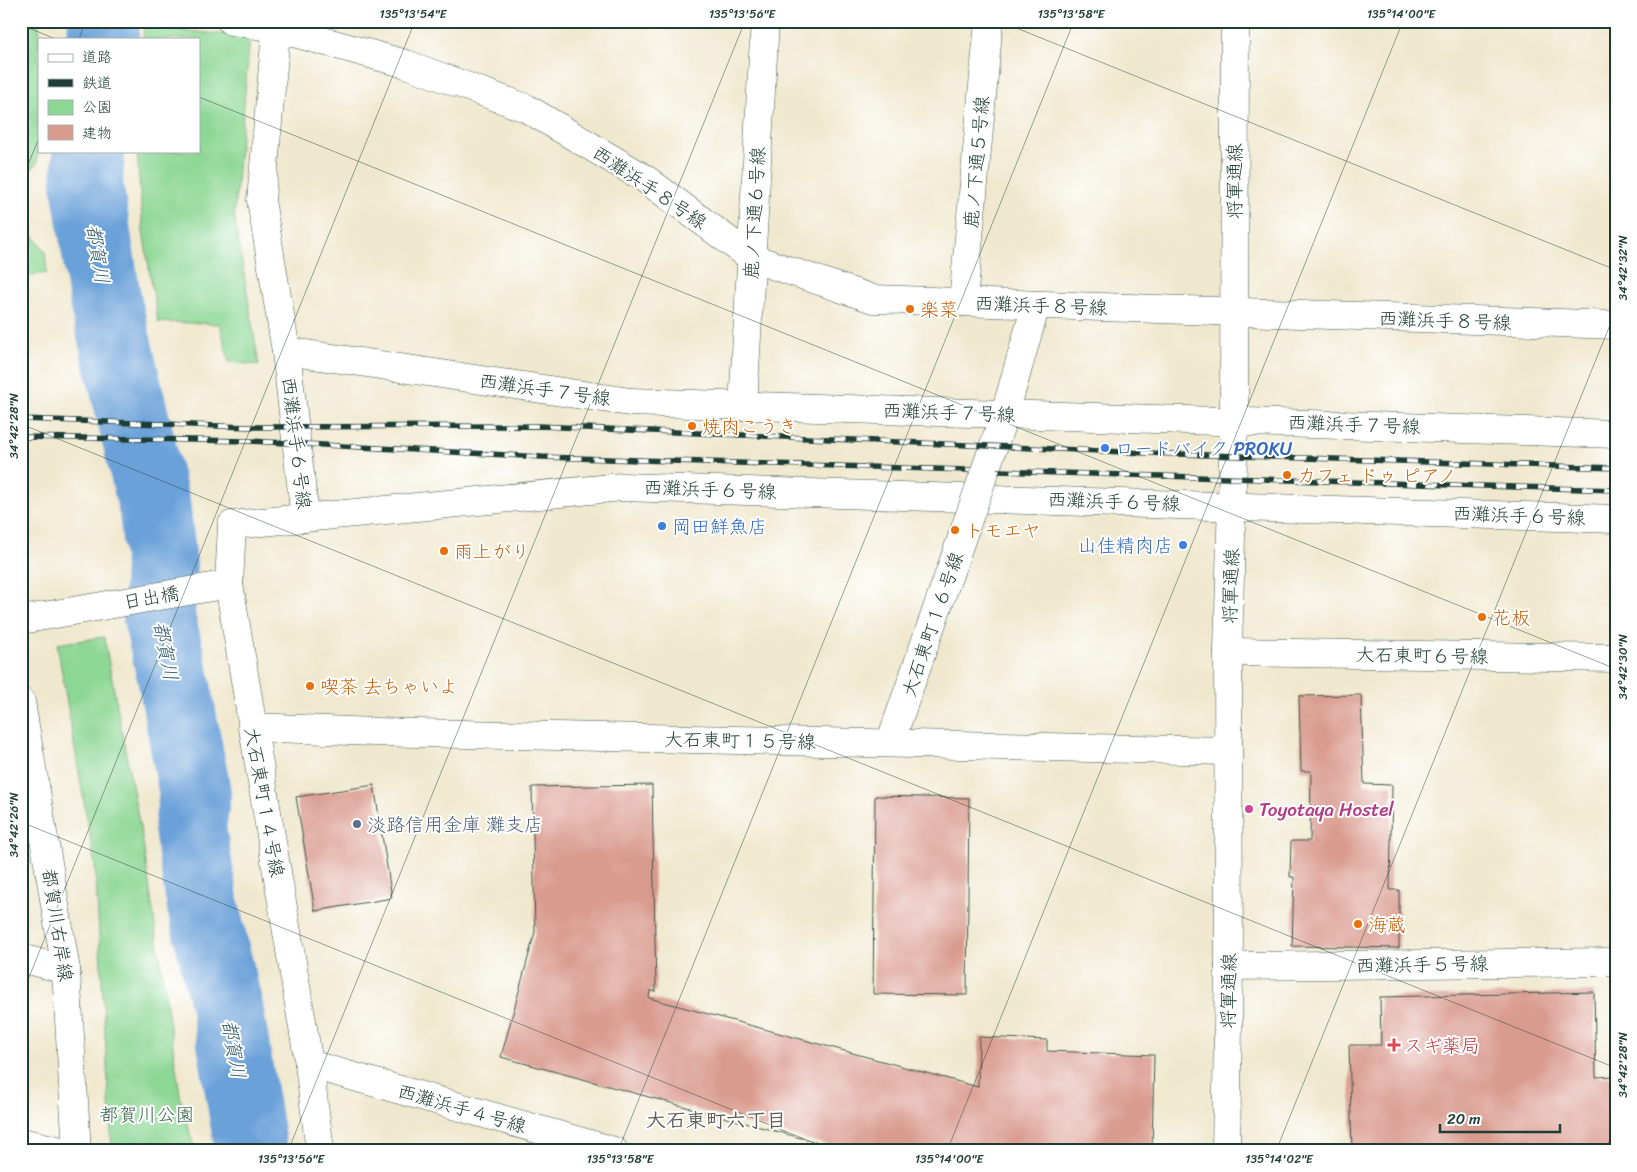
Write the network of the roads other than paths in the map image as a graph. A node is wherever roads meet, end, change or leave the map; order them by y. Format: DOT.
graph roads {
  1 [pos="231,21"];
  2 [pos="765,21"];
  3 [pos="989,21"];
  4 [pos="1235,21"];
  5 [pos="277,24"];
  6 [pos="752,258"];
  7 [pos="963,302"];
  8 [pos="1036,305"];
  9 [pos="1234,312"];
  10 [pos="1616,325"];
  11 [pos="286,352"];
  12 [pos="743,406"];
  13 [pos="1005,413"];
  14 [pos="1234,420"];
  15 [pos="1616,434"];
  16 [pos="1233,505"];
  17 [pos="305,518"];
  18 [pos="1616,518"];
  19 [pos="217,586"];
  20 [pos="21,620"];
  21 [pos="1228,652"];
  22 [pos="1616,658"];
  23 [pos="21,702"];
  24 [pos="252,727"];
  25 [pos="890,743"];
  26 [pos="1228,751"];
  27 [pos="21,958"];
  28 [pos="1616,962"];
  29 [pos="1228,966"];
  30 [pos="66,970"];
  31 [pos="309,1064"];
  32 [pos="21,1142"];
  33 [pos="61,1151"];
  34 [pos="77,1151"];
  35 [pos="320,1151"];
  36 [pos="614,1151"];
  37 [pos="1226,1151"];
  1 -- 5 [label="street, 西灘浜手８号線"];
  2 -- 6 [label="street, 鹿ノ下通６号線"];
  3 -- 7 [label="street, 鹿ノ下通５号線"];
  4 -- 9 [label="street, 将軍通線"];
  5 -- 6 [label="street, 西灘浜手８号線"];
  5 -- 11 [label="street, 西灘浜手６号線"];
  6 -- 7 [label="street, 西灘浜手８号線"];
  6 -- 12 [label="street, 鹿ノ下通６号線"];
  7 -- 8 [label="street, 西灘浜手８号線"];
  8 -- 9 [label="street, 西灘浜手８号線"];
  8 -- 13 [label="street, 大石東町１６号線"];
  9 -- 10 [label="street, 西灘浜手８号線"];
  9 -- 14 [label="street, 将軍通線"];
  11 -- 12 [label="street, 西灘浜手７号線"];
  11 -- 17 [label="street, 西灘浜手６号線"];
  12 -- 13 [label="street, 西灘浜手７号線"];
  13 -- 14 [label="street, 西灘浜手７号線"];
  13 -- 25 [label="street, 大石東町１６号線, bridge"];
  14 -- 15 [label="street, 西灘浜手７号線"];
  14 -- 16 [label="street, 将軍通線"];
  16 -- 17 [label="street, 西灘浜手６号線"];
  16 -- 18 [label="street, 西灘浜手６号線"];
  16 -- 21 [label="street, 将軍通線"];
  17 -- 19 [label="street, 大石東町１４号線"];
  19 -- 20 [label="street, 日出橋"];
  19 -- 24 [label="street, 大石東町１４号線"];
  21 -- 22 [label="street, 大石東町６号線"];
  21 -- 26 [label="street, 将軍通線"];
  23 -- 30 [label="street, 都賀川右岸線"];
  24 -- 25 [label="street, 大石東町１５号線"];
  24 -- 31 [label="street, 大石東町１４号線"];
  25 -- 26 [label="street, 大石東町１５号線"];
  26 -- 29 [label="street, 将軍通線"];
  27 -- 30 [label="street"];
  28 -- 29 [label="street, 西灘浜手５号線"];
  29 -- 37 [label="street, 将軍通線"];
  30 -- 34 [label="street, 都賀川右岸線"];
  31 -- 35 [label="street, 大石東町１４号線"];
  31 -- 36 [label="street, 西灘浜手４号線"];
  32 -- 33 [label="street"];
}
